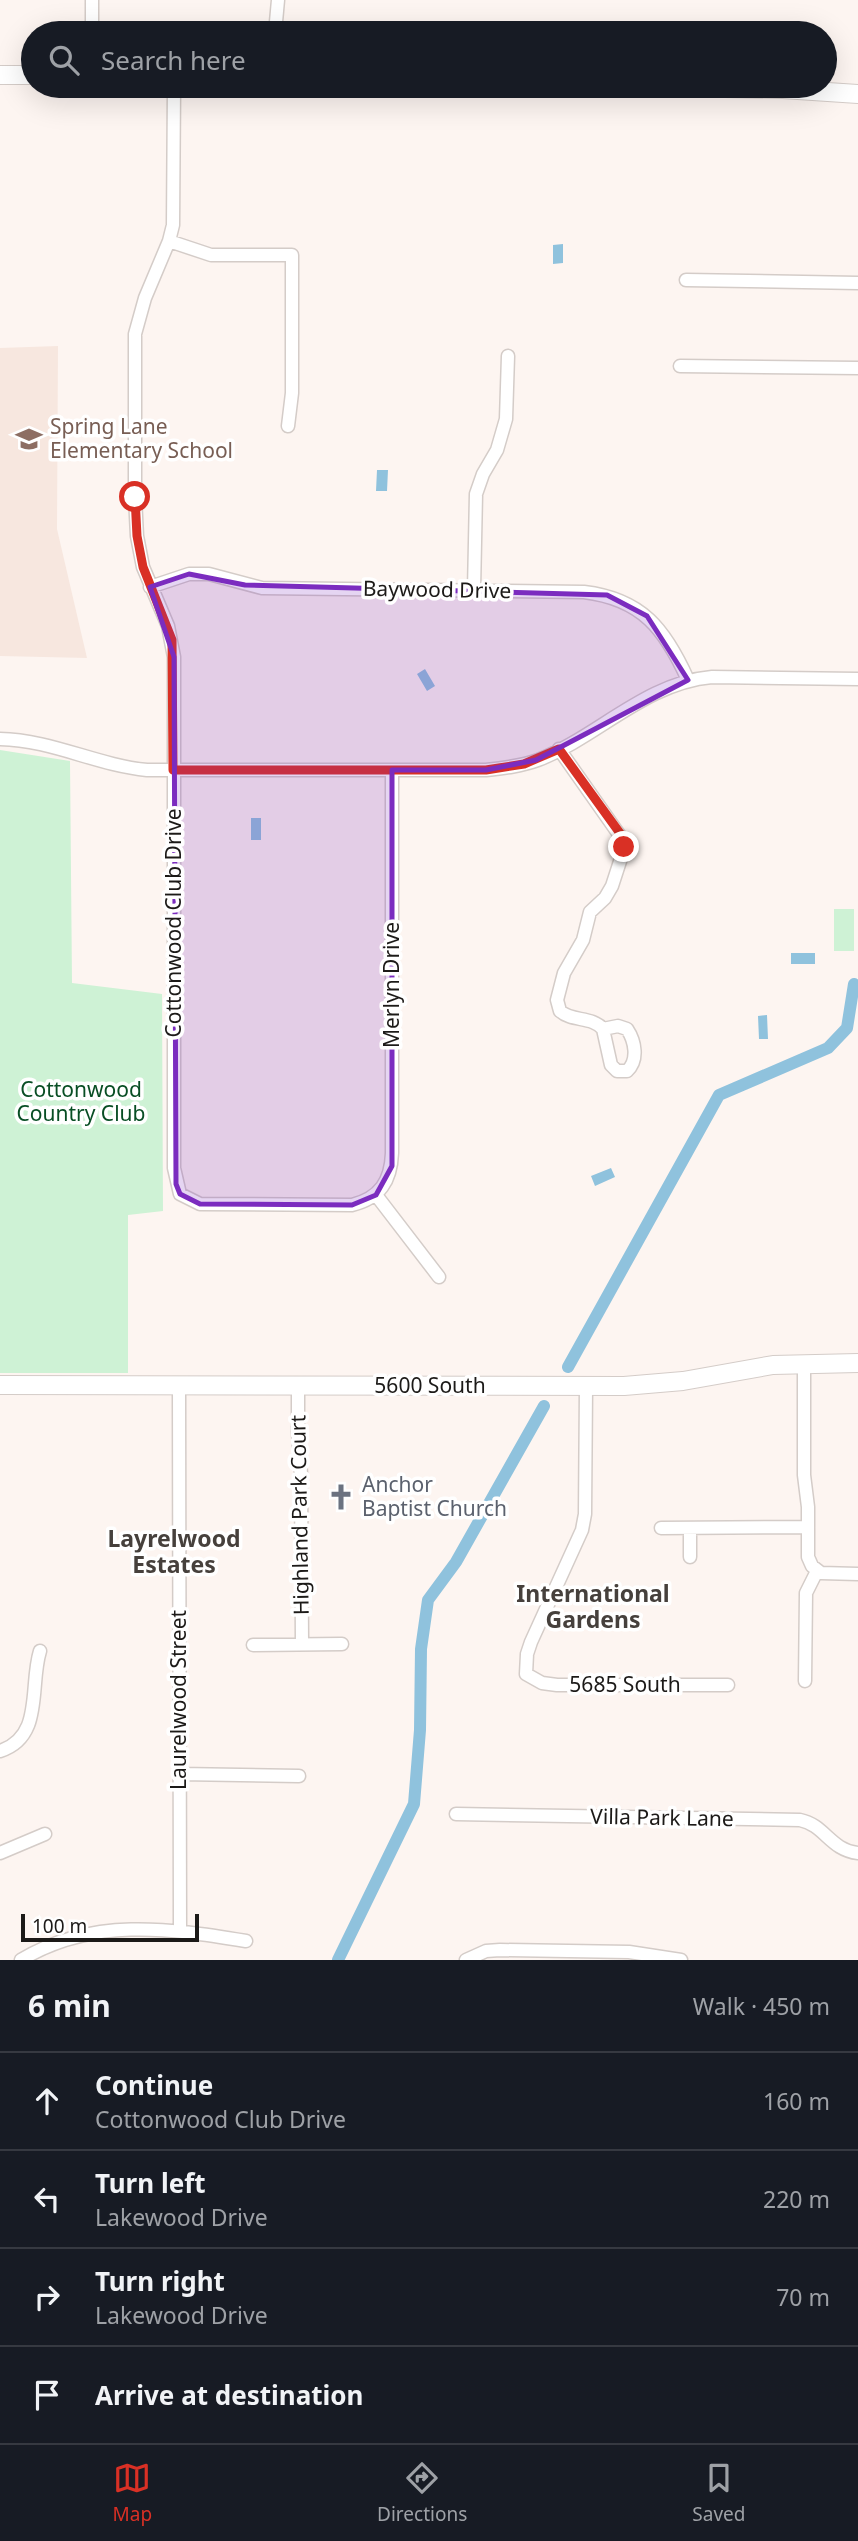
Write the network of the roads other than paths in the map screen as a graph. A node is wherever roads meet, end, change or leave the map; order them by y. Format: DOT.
graph roads {
  1 [pos="92,0"];
  2 [pos="278,0"];
  3 [pos="92,21"];
  4 [pos="276,21"];
  5 [pos="0,75"];
  6 [pos="21,75"];
  7 [pos="837,92"];
  8 [pos="858,93"];
  9 [pos="174,98"];
  10 [pos="169,241"];
  11 [pos="687,280"];
  12 [pos="858,283"];
  13 [pos="508,356"];
  14 [pos="680,366"];
  15 [pos="858,368"];
  16 [pos="288,426"];
  17 [pos="150,587"];
  18 [pos="474,590"];
  19 [pos="858,679"];
  20 [pos="688,680"];
  21 [pos="0,739"];
  22 [pos="559,749"];
  23 [pos="173,770"];
  24 [pos="393,770"];
  25 [pos="603,1029"];
  26 [pos="376,1195"];
  27 [pos="439,1277"];
  28 [pos="858,1363"];
  29 [pos="804,1364"];
  30 [pos="0,1385"];
  31 [pos="179,1386"];
  32 [pos="298,1386"];
  33 [pos="586,1387"];
  34 [pos="808,1527"];
  35 [pos="662,1528"];
  36 [pos="690,1528"];
  37 [pos="690,1557"];
  38 [pos="817,1571"];
  39 [pos="858,1574"];
  40 [pos="302,1644"];
  41 [pos="342,1644"];
  42 [pos="253,1645"];
  43 [pos="40,1651"];
  44 [pos="805,1681"];
  45 [pos="728,1685"];
  46 [pos="0,1751"];
  47 [pos="180,1774"];
  48 [pos="299,1776"];
  49 [pos="456,1814"];
  50 [pos="44,1834"];
  51 [pos="0,1853"];
  52 [pos="858,1853"];
  53 [pos="180,1930"];
  54 [pos="246,1941"];
  55 [pos="21,1960"];
  56 [pos="466,1960"];
  57 [pos="681,1960"];
  1 -- 3 [label="street"];
  2 -- 4 [label="street"];
  5 -- 6 [label="main road"];
  7 -- 8 [label="main road"];
  9 -- 10 [label="street, Cottonwood Club Drive"];
  10 -- 16 [label="street"];
  10 -- 17 [label="street, Cottonwood Club Drive"];
  11 -- 12 [label="street"];
  13 -- 18 [label="street"];
  14 -- 15 [label="street"];
  17 -- 18 [label="street, Baywood Drive"];
  17 -- 23 [label="street, Cottonwood Club Drive"];
  18 -- 20 [label="street, Baywood Drive"];
  19 -- 20 [label="street"];
  20 -- 22 [label="street"];
  21 -- 23 [label="street"];
  22 -- 24 [label="street"];
  22 -- 25 [label="street"];
  23 -- 24 [label="street"];
  23 -- 26 [label="street, Cottonwood Club Drive"];
  24 -- 26 [label="street, Merlyn Drive"];
  26 -- 27 [label="street"];
  28 -- 29 [label="main road, 5600 South"];
  29 -- 33 [label="main road, 5600 South"];
  29 -- 34 [label="street"];
  30 -- 31 [label="main road, 5600 South"];
  31 -- 32 [label="main road, 5600 South"];
  31 -- 47 [label="street, Laurelwood Street"];
  32 -- 33 [label="main road, 5600 South"];
  32 -- 40 [label="street, Highland Park Court"];
  33 -- 45 [label="street, 5685 South"];
  34 -- 36 [label="street"];
  34 -- 38 [label="street"];
  35 -- 36 [label="street"];
  36 -- 37 [label="street"];
  38 -- 39 [label="street"];
  38 -- 44 [label="street"];
  40 -- 41 [label="street, Highland Park Court"];
  40 -- 42 [label="street, Highland Park Court"];
  43 -- 46 [label="street"];
  47 -- 48 [label="street"];
  47 -- 53 [label="street, Laurelwood Street"];
  49 -- 52 [label="street, Villa Park Lane"];
  50 -- 51 [label="street"];
  53 -- 54 [label="street"];
  53 -- 55 [label="street"];
  56 -- 57 [label="street"];
}
